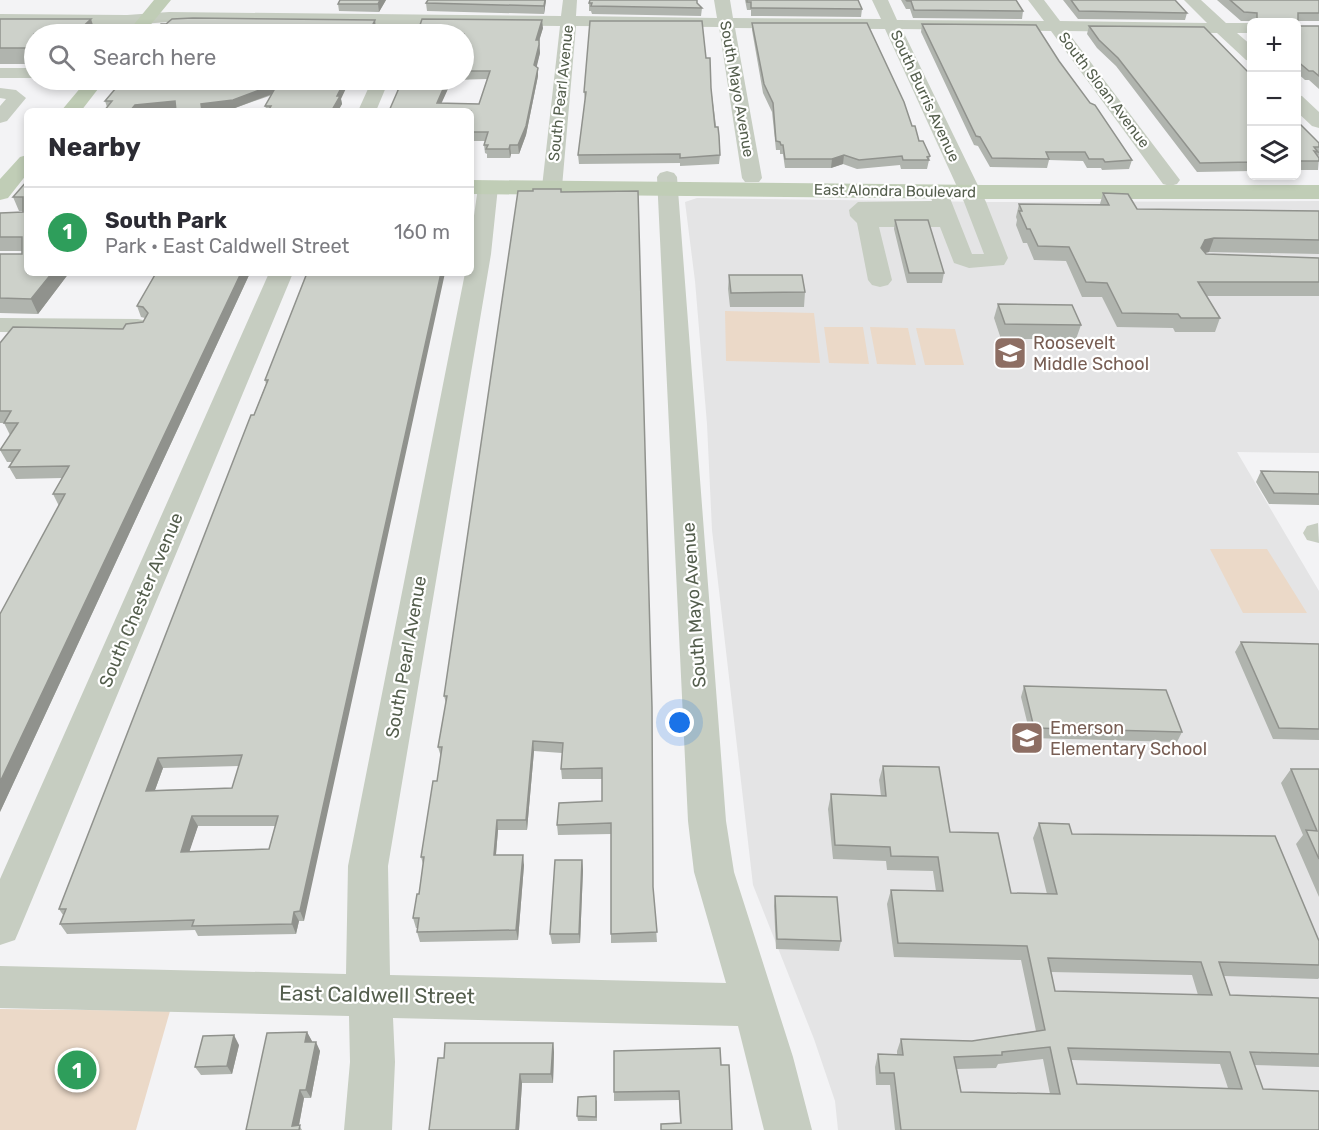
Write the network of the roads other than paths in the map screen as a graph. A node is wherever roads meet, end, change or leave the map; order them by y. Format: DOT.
graph roads {
  1 [pos="163,0"];
  2 [pos="326,0"];
  3 [pos="412,0"];
  4 [pos="570,0"];
  5 [pos="722,0"];
  6 [pos="880,0"];
  7 [pos="1036,0"];
  8 [pos="1192,0"];
  9 [pos="36,5"];
  10 [pos="117,5"];
  11 [pos="13,6"];
  12 [pos="198,7"];
  13 [pos="299,9"];
  14 [pos="0,18"];
  15 [pos="316,19"];
  16 [pos="568,21"];
  17 [pos="726,23"];
  18 [pos="143,24"];
  19 [pos="173,24"];
  20 [pos="369,24"];
  21 [pos="402,24"];
  22 [pos="474,24"];
  23 [pos="892,24"];
  24 [pos="1057,26"];
  25 [pos="24,28"];
  26 [pos="1222,28"];
  27 [pos="1247,28"];
  28 [pos="1247,52"];
  29 [pos="0,73"];
  30 [pos="24,73"];
  31 [pos="88,90"];
  32 [pos="376,90"];
  33 [pos="0,93"];
  34 [pos="1301,105"];
  35 [pos="73,108"];
  36 [pos="368,108"];
  37 [pos="0,117"];
  38 [pos="1319,122"];
  39 [pos="752,178"];
  40 [pos="1170,180"];
  41 [pos="1319,180"];
  42 [pos="552,182"];
  43 [pos="477,183"];
  44 [pos="667,183"];
  45 [pos="967,186"];
  46 [pos="1319,192"];
  47 [pos="944,207"];
  48 [pos="280,276"];
  49 [pos="880,280"];
  50 [pos="0,325"];
  51 [pos="138,326"];
  52 [pos="0,926"];
  53 [pos="0,987"];
  54 [pos="368,995"];
  55 [pos="754,1005"];
  56 [pos="368,1130"];
  57 [pos="788,1130"];
  1 -- 18 [label="main road"];
  2 -- 15 [label="street"];
  3 -- 21 [label="street"];
  4 -- 16 [label="street, South Pearl Avenue"];
  5 -- 17 [label="street, South Mayo Avenue"];
  6 -- 23 [label="street, South Burris Avenue"];
  7 -- 24 [label="street, South Sloan Avenue"];
  8 -- 26 [label="street"];
  9 -- 10 [label="street"];
  11 -- 14 [label="street"];
  12 -- 13 [label="street"];
  13 -- 15 [label="street"];
  13 -- 19 [label="street"];
  14 -- 25 [label="street"];
  15 -- 20 [label="street"];
  16 -- 17 [label="street"];
  16 -- 22 [label="street"];
  16 -- 42 [label="street, South Pearl Avenue"];
  17 -- 23 [label="street"];
  17 -- 39 [label="street, South Mayo Avenue"];
  23 -- 24 [label="street"];
  23 -- 45 [label="street, South Burris Avenue"];
  24 -- 26 [label="street"];
  24 -- 40 [label="street, South Sloan Avenue"];
  26 -- 27 [label="street"];
  26 -- 28 [label="street"];
  29 -- 30 [label="street"];
  31 -- 35 [label="main road"];
  32 -- 36 [label="street"];
  33 -- 37 [label="street"];
  34 -- 38 [label="street"];
  39 -- 44 [label="main road, East Alondra Boulevard"];
  39 -- 45 [label="main road, East Alondra Boulevard"];
  40 -- 41 [label="main road, East Alondra Boulevard"];
  40 -- 45 [label="main road, East Alondra Boulevard"];
  42 -- 43 [label="main road, East Alondra Boulevard"];
  42 -- 44 [label="main road, East Alondra Boulevard"];
  43 -- 54 [label="street, South Pearl Avenue"];
  44 -- 47 [label="main road, East Alondra Boulevard"];
  44 -- 55 [label="street, South Mayo Avenue"];
  45 -- 46 [label="main road, East Alondra Boulevard"];
  45 -- 47 [label="main road, East Alondra Boulevard"];
  45 -- 47 [label="street, South Burris Avenue"];
  47 -- 49 [label="street"];
  48 -- 52 [label="street, South Chester Avenue"];
  50 -- 51 [label="street"];
  53 -- 54 [label="street, East Caldwell Street"];
  54 -- 55 [label="street, East Caldwell Street"];
  54 -- 56 [label="street, South Pearl Avenue"];
  55 -- 57 [label="street, South Mayo Avenue"];
}
